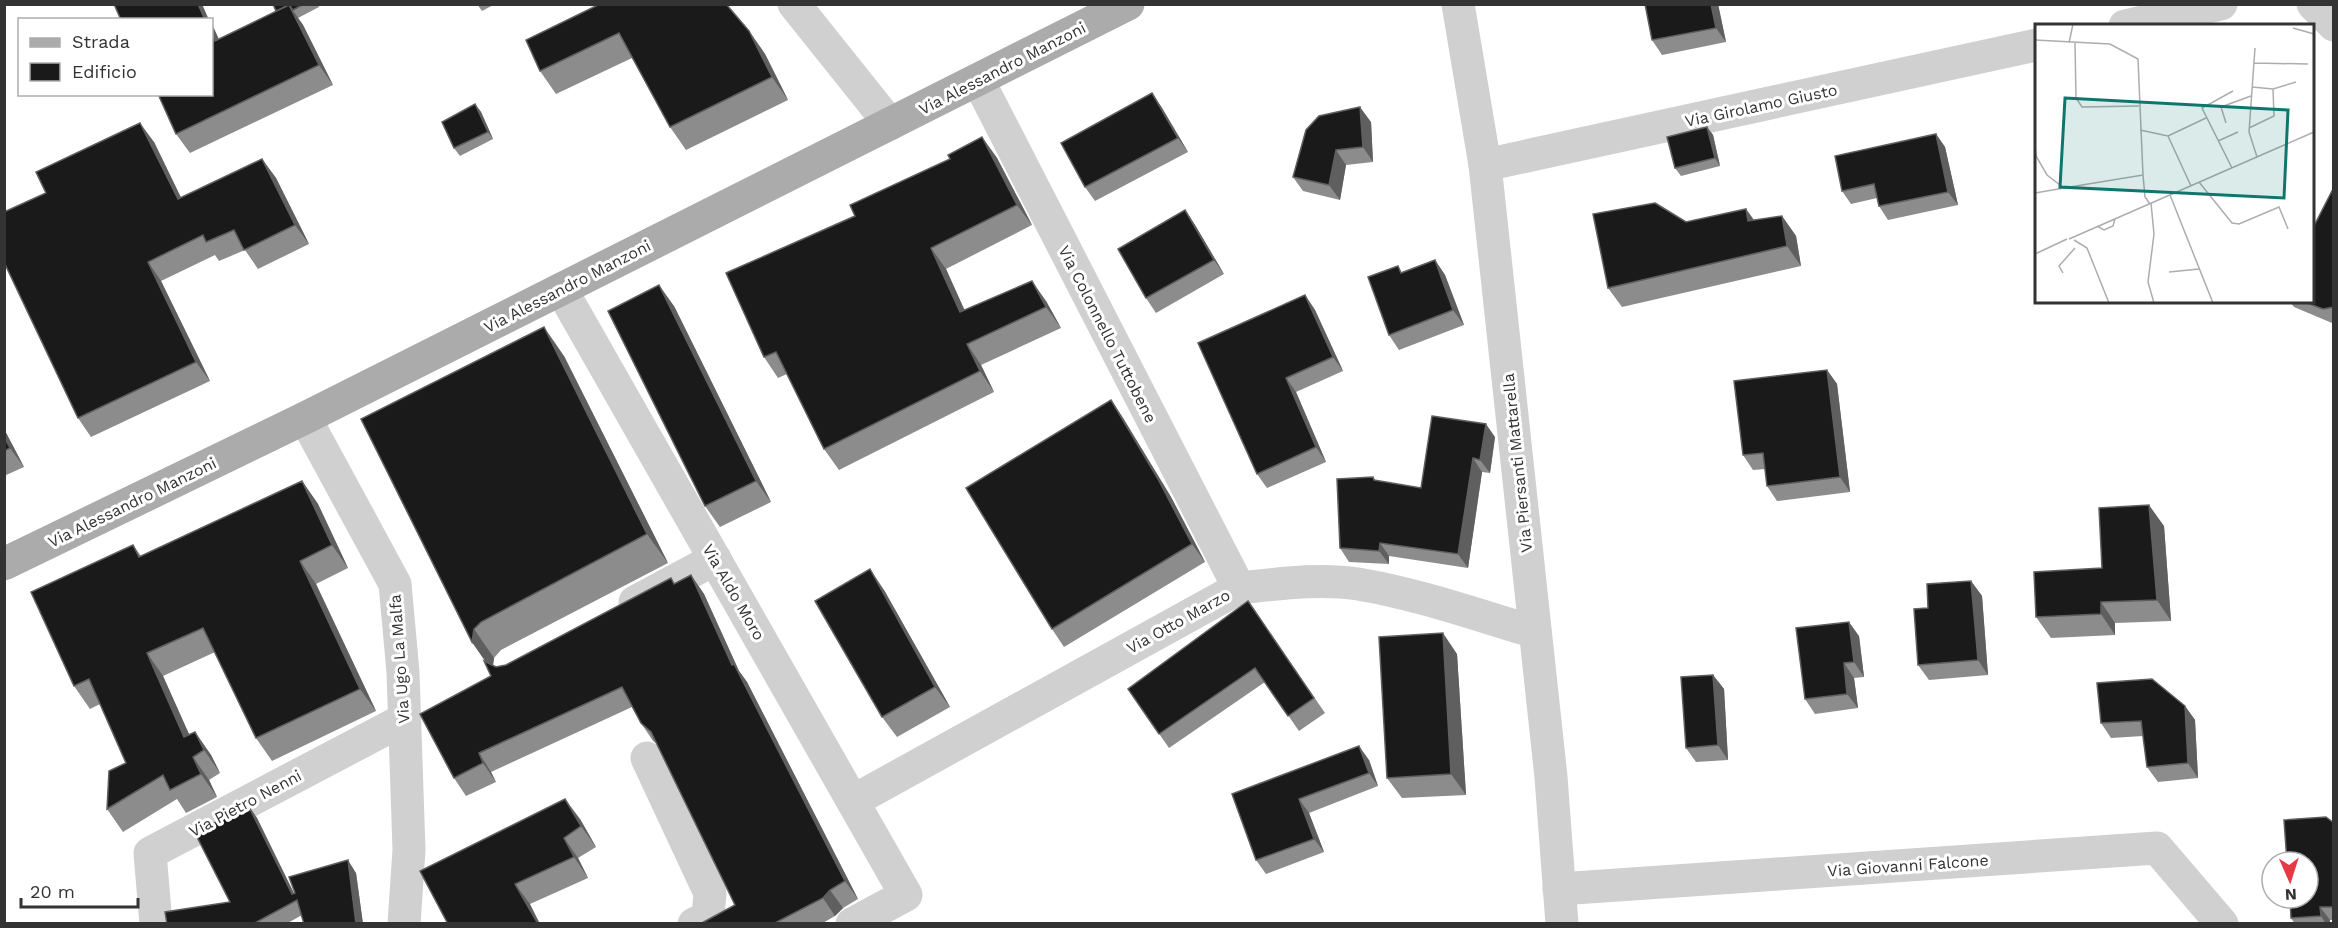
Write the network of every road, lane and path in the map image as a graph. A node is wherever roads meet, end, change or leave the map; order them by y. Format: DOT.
graph roads {
  1 [pos="794,4"];
  2 [pos="1128,4"];
  3 [pos="1458,4"];
  4 [pos="2221,4"];
  5 [pos="2313,4"];
  6 [pos="2134,24"];
  7 [pos="2334,25"];
  8 [pos="2035,45"];
  9 [pos="978,80"];
  10 [pos="890,124"];
  11 [pos="1485,165"];
  12 [pos="561,289"];
  13 [pos="305,418"];
  14 [pos="715,559"];
  15 [pos="4,564"];
  16 [pos="1239,588"];
  17 [pos="613,613"];
  18 [pos="1535,632"];
  19 [pos="403,720"];
  20 [pos="647,758"];
  21 [pos="853,801"];
  22 [pos="1559,889"];
  23 [pos="156,924"];
  24 [pos="404,924"];
  25 [pos="694,924"];
  26 [pos="852,924"];
  27 [pos="1562,924"];
  28 [pos="2222,924"];
  1 -- 10 [label="street"];
  2 -- 9 [label="main road, Via Alessandro Manzoni"];
  3 -- 11 [label="street, Via Piersanti Mattarella"];
  4 -- 6 [label="street"];
  5 -- 7 [label="street"];
  8 -- 11 [label="street, Via Girolamo Giusto"];
  9 -- 10 [label="main road, Via Alessandro Manzoni"];
  9 -- 16 [label="street, Via Colonnello Tuttobene"];
  10 -- 12 [label="main road, Via Alessandro Manzoni"];
  11 -- 18 [label="street, Via Piersanti Mattarella"];
  12 -- 13 [label="main road, Via Alessandro Manzoni"];
  12 -- 14 [label="street, Via Aldo Moro"];
  13 -- 15 [label="main road, Via Alessandro Manzoni"];
  13 -- 19 [label="street, Via Ugo La Malfa"];
  14 -- 17 [label="street"];
  14 -- 21 [label="street, Via Aldo Moro"];
  16 -- 18 [label="street, Via Otto Marzo"];
  16 -- 21 [label="street, Via Otto Marzo"];
  18 -- 22 [label="street, Via Piersanti Mattarella"];
  19 -- 23 [label="street, Via Pietro Nenni"];
  19 -- 24 [label="street, Via Ugo La Malfa"];
  20 -- 25 [label="street"];
  21 -- 26 [label="street, Via Aldo Moro"];
  22 -- 27 [label="street, Via Piersanti Mattarella"];
  22 -- 28 [label="street, Via Giovanni Falcone"];
}
